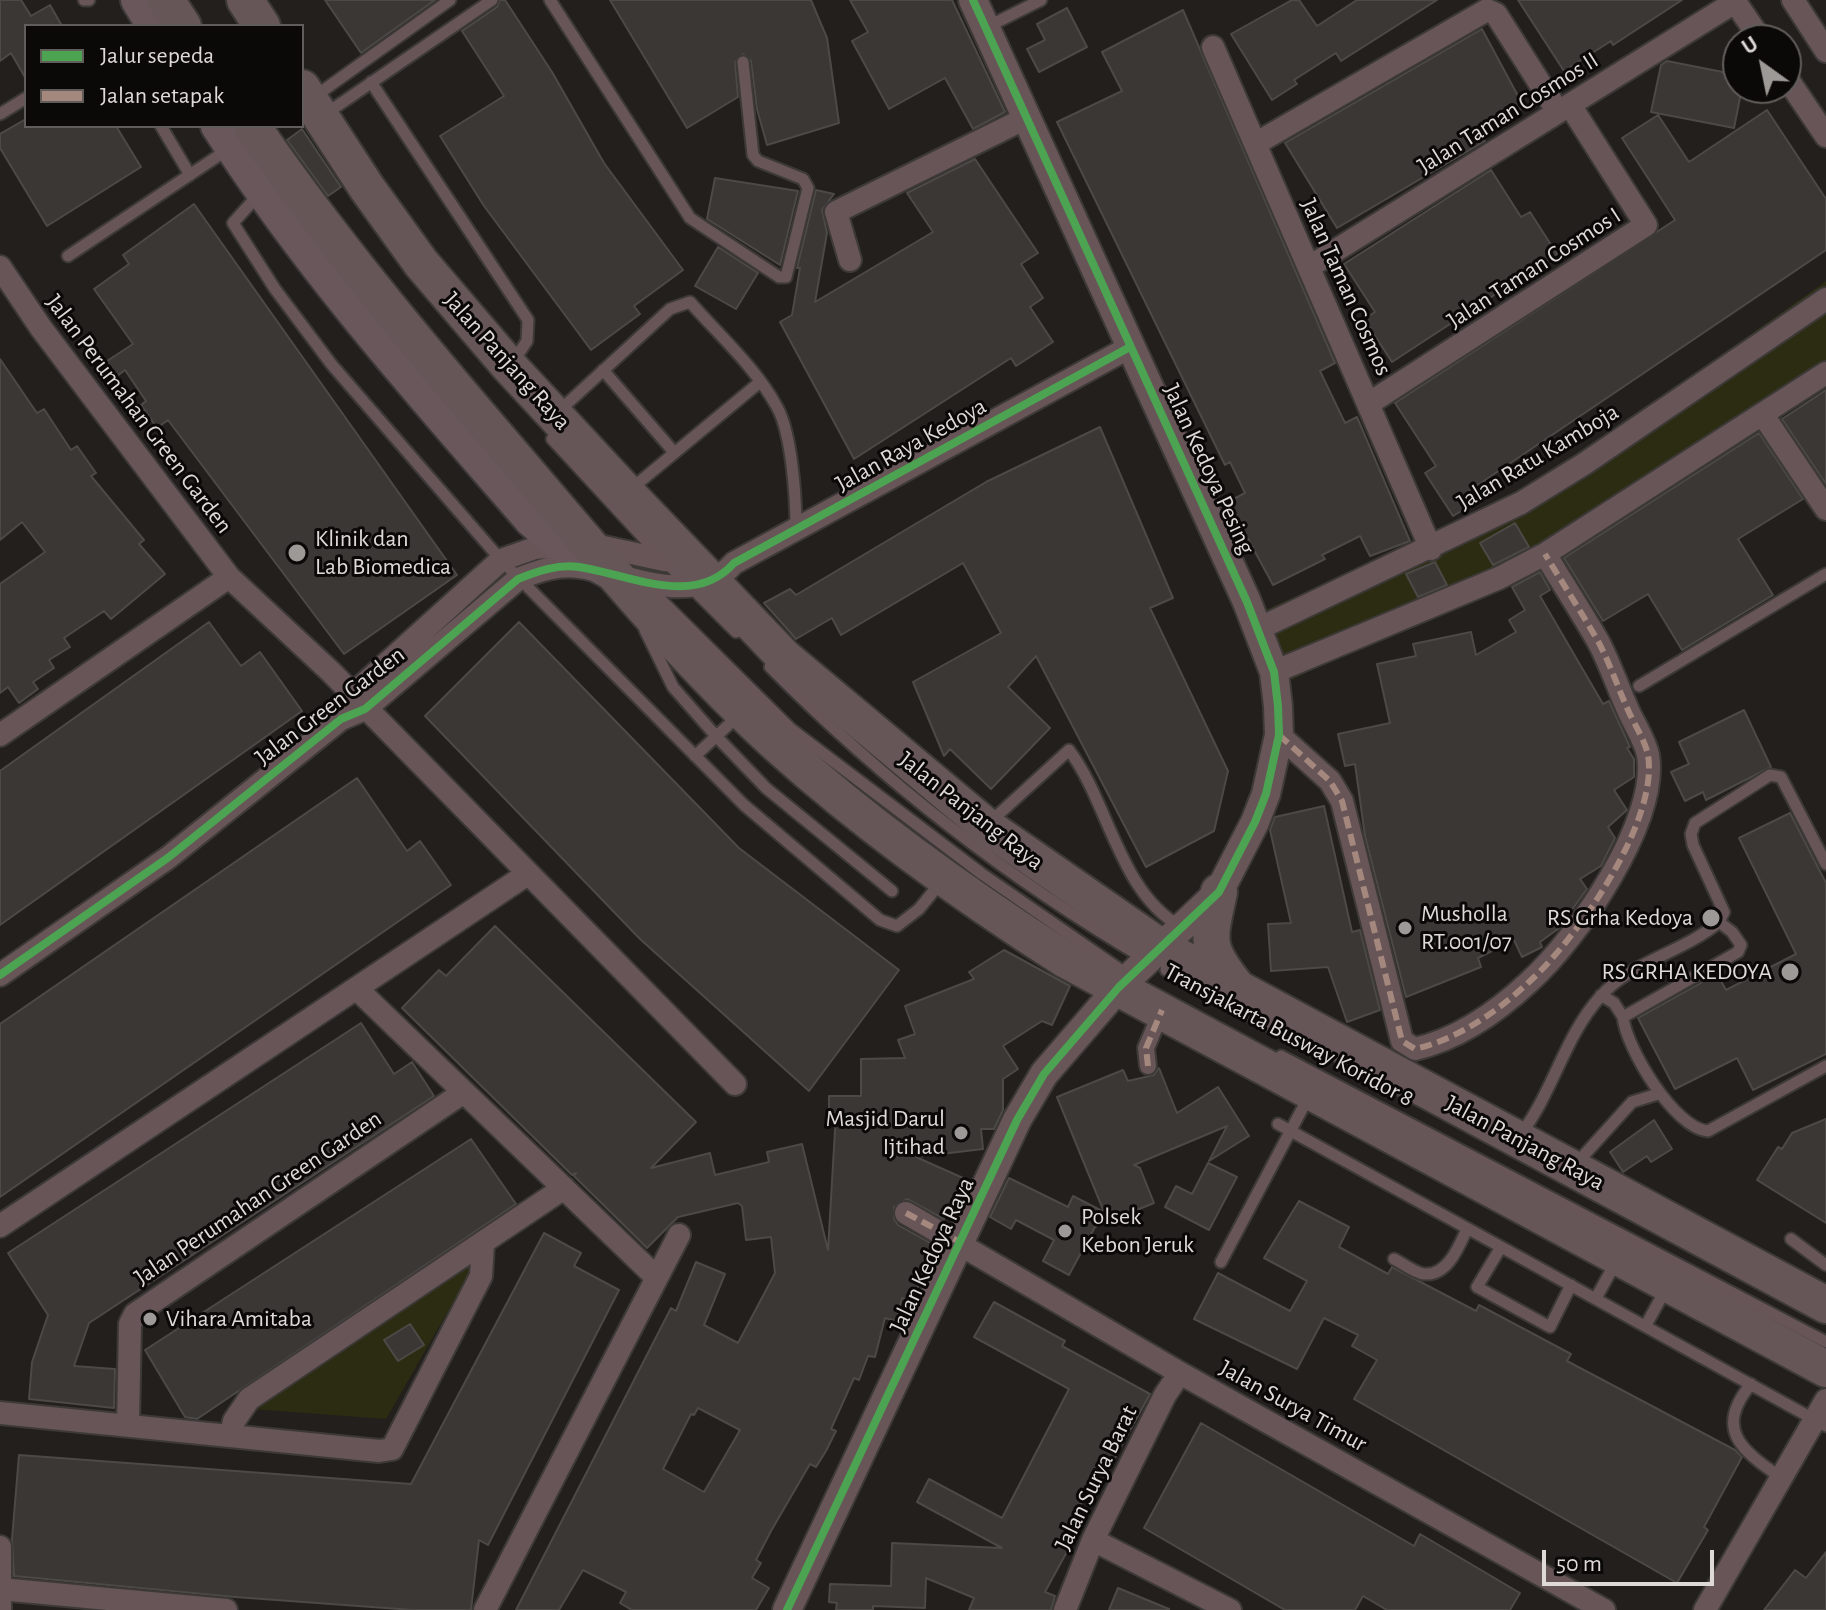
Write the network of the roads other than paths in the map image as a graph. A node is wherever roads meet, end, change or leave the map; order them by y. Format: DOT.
graph roads {
  1 [pos="245,0"];
  2 [pos="450,0"];
  3 [pos="492,0"];
  4 [pos="550,0"];
  5 [pos="973,0"];
  6 [pos="1041,0"];
  7 [pos="1793,0"];
  8 [pos="1734,1"];
  9 [pos="261,24"];
  10 [pos="1750,24"];
  11 [pos="986,27"];
  12 [pos="1213,47"];
  13 [pos="1826,51"];
  14 [pos="743,62"];
  15 [pos="371,82"];
  16 [pos="24,99"];
  17 [pos="1802,101"];
  18 [pos="311,102"];
  19 [pos="1564,108"];
  20 [pos="0,114"];
  21 [pos="1028,117"];
  22 [pos="162,128"];
  23 [pos="233,133"];
  24 [pos="1826,136"];
  25 [pos="1255,144"];
  26 [pos="190,175"];
  27 [pos="309,183"];
  28 [pos="262,191"];
  29 [pos="68,256"];
  30 [pos="850,260"];
  31 [pos="1309,267"];
  32 [pos="3,278"];
  33 [pos="1826,299"];
  34 [pos="1130,347"];
  35 [pos="509,366"];
  36 [pos="603,370"];
  37 [pos="460,372"];
  38 [pos="1826,373"];
  39 [pos="760,382"];
  40 [pos="1368,404"];
  41 [pos="1763,415"];
  42 [pos="550,422"];
  43 [pos="673,451"];
  44 [pos="627,493"];
  45 [pos="1826,509"];
  46 [pos="796,531"];
  47 [pos="1431,549"];
  48 [pos="1545,554"];
  49 [pos="501,560"];
  50 [pos="605,560"];
  51 [pos="699,570"];
  52 [pos="1826,574"];
  53 [pos="229,577"];
  54 [pos="518,579"];
  55 [pos="1258,629"];
  56 [pos="746,643"];
  57 [pos="756,653"];
  58 [pos="1274,672"];
  59 [pos="1639,686"];
  60 [pos="359,702"];
  61 [pos="744,711"];
  62 [pos="0,735"];
  63 [pos="715,735"];
  64 [pos="1279,735"];
  65 [pos="695,756"];
  66 [pos="986,826"];
  67 [pos="1826,864"];
  68 [pos="526,875"];
  69 [pos="944,878"];
  70 [pos="892,891"];
  71 [pos="1219,892"];
  72 [pos="1719,922"];
  73 [pos="1149,961"];
  74 [pos="0,975"];
  75 [pos="1237,987"];
  76 [pos="358,990"];
  77 [pos="1601,995"];
  78 [pos="1623,1017"];
  79 [pos="1269,1049"];
  80 [pos="1337,1062"];
  81 [pos="1148,1066"];
  82 [pos="1826,1066"];
  83 [pos="735,1084"];
  84 [pos="1312,1091"];
  85 [pos="464,1092"];
  86 [pos="1658,1094"];
  87 [pos="1278,1124"];
  88 [pos="1291,1132"];
  89 [pos="1516,1140"];
  90 [pos="1572,1168"];
  91 [pos="564,1188"];
  92 [pos="906,1213"];
  93 [pos="0,1226"];
  94 [pos="1467,1229"];
  95 [pos="679,1235"];
  96 [pos="1791,1239"];
  97 [pos="960,1242"];
  98 [pos="483,1244"];
  99 [pos="1501,1247"];
  100 [pos="1618,1257"];
  101 [pos="1394,1259"];
  102 [pos="1221,1262"];
  103 [pos="1826,1265"];
  104 [pos="656,1277"];
  105 [pos="1668,1284"];
  106 [pos="1571,1285"];
  107 [pos="1596,1298"];
  108 [pos="1826,1305"];
  109 [pos="1646,1325"];
  110 [pos="1826,1342"];
  111 [pos="1826,1369"];
  112 [pos="1180,1373"];
  113 [pos="1751,1384"];
  114 [pos="0,1413"];
  115 [pos="1822,1415"];
  116 [pos="128,1424"];
  117 [pos="231,1434"];
  118 [pos="1780,1477"];
  119 [pos="1093,1540"];
  120 [pos="0,1547"];
  121 [pos="1,1596"];
  122 [pos="1226,1609"];
  123 [pos="226,1610"];
  124 [pos="485,1610"];
  125 [pos="787,1610"];
  126 [pos="1065,1610"];
  127 [pos="1604,1610"];
  128 [pos="1705,1610"];
  1 -- 9 [label="main road"];
  2 -- 18 [label="lane"];
  3 -- 15 [label="lane"];
  4 -- 14 [label="lane"];
  5 -- 11 [label="street, Jalan Kedoya Pesing"];
  6 -- 11 [label="lane"];
  7 -- 13 [label="street"];
  8 -- 10 [label="street"];
  8 -- 19 [label="street, Jalan Taman Cosmos II"];
  11 -- 21 [label="street, Jalan Kedoya Pesing"];
  12 -- 25 [label="street, Jalan Taman Cosmos"];
  15 -- 18 [label="lane"];
  15 -- 35 [label="lane"];
  16 -- 20 [label="lane"];
  17 -- 24 [label="street"];
  18 -- 35 [label="main road, Jalan Panjang Raya"];
  19 -- 25 [label="street"];
  19 -- 31 [label="street, Jalan Taman Cosmos II"];
  19 -- 40 [label="street, Jalan Taman Cosmos I"];
  21 -- 30 [label="street"];
  21 -- 34 [label="street, Jalan Kedoya Pesing"];
  22 -- 26 [label="lane"];
  23 -- 26 [label="lane"];
  23 -- 28 [label="main road, Jalan Panjang Raya"];
  23 -- 50 [label="main road, Jalan Panjang Raya"];
  25 -- 31 [label="street, Jalan Taman Cosmos"];
  26 -- 29 [label="lane"];
  27 -- 37 [label="lane"];
  28 -- 49 [label="lane"];
  28 -- 50 [label="main road, Jalan Panjang Raya"];
  31 -- 40 [label="street, Jalan Taman Cosmos"];
  32 -- 53 [label="street, Jalan Perumahan Green Garden"];
  33 -- 47 [label="street, Jalan Ratu Kamboja"];
  34 -- 46 [label="street, Jalan Raya Kedoya"];
  34 -- 55 [label="street, Jalan Kedoya Pesing"];
  35 -- 42 [label="main road, Jalan Panjang Raya"];
  36 -- 39 [label="lane"];
  36 -- 42 [label="lane"];
  36 -- 43 [label="lane"];
  38 -- 41 [label="street"];
  39 -- 43 [label="lane"];
  39 -- 46 [label="lane"];
  40 -- 47 [label="street, Jalan Taman Cosmos"];
  41 -- 45 [label="street"];
  41 -- 48 [label="street"];
  42 -- 44 [label="main road, Jalan Panjang Raya"];
  42 -- 51 [label="lane"];
  43 -- 44 [label="lane"];
  44 -- 51 [label="main road, Jalan Panjang Raya"];
  46 -- 51 [label="street, Jalan Raya Kedoya"];
  47 -- 55 [label="street, Jalan Ratu Kamboja"];
  48 -- 58 [label="street"];
  48 -- 64 [label="street"];
  49 -- 50 [label="street, Jalan Green Garden"];
  49 -- 54 [label="lane"];
  49 -- 60 [label="street, Jalan Green Garden"];
  50 -- 51 [label="street, Jalan Green Garden"];
  50 -- 51 [label="street, Jalan Green Garden"];
  50 -- 54 [label="street, Jalan Green Garden"];
  50 -- 61 [label="main road, Jalan Panjang Raya"];
  50 -- 63 [label="lane"];
  50 -- 73 [label="lane, Transjakarta Busway Koridor 8"];
  51 -- 56 [label="lane"];
  51 -- 66 [label="main road, Jalan Panjang Raya"];
  52 -- 59 [label="lane"];
  53 -- 60 [label="street, Jalan Perumahan Green Garden"];
  53 -- 62 [label="street"];
  54 -- 60 [label="street, Jalan Green Garden"];
  54 -- 65 [label="lane"];
  55 -- 58 [label="street, Jalan Kedoya Pesing"];
  57 -- 73 [label="lane, Transjakarta Busway Koridor 8"];
  58 -- 64 [label="street, Jalan Kedoya Pesing"];
  60 -- 68 [label="street, Jalan Perumahan Green Garden"];
  60 -- 74 [label="street, Jalan Green Garden"];
  61 -- 63 [label="lane"];
  61 -- 69 [label="main road, Jalan Panjang Raya"];
  63 -- 65 [label="lane"];
  63 -- 70 [label="lane"];
  64 -- 71 [label="street, Jalan Kedoya Pesing"];
  65 -- 69 [label="lane"];
  66 -- 73 [label="main road, Jalan Panjang Raya"];
  66 -- 73 [label="lane"];
  67 -- 72 [label="lane"];
  68 -- 76 [label="street"];
  68 -- 83 [label="street, Jalan Perumahan Green Garden"];
  69 -- 73 [label="main road, Jalan Panjang Raya"];
  71 -- 73 [label="street, Jalan Kedoya Pesing"];
  71 -- 75 [label="main road"];
  72 -- 77 [label="lane"];
  72 -- 78 [label="lane"];
  73 -- 75 [label="main road, Jalan Panjang Raya"];
  73 -- 80 [label="lane, Transjakarta Busway Koridor 8"];
  73 -- 81 [label="street"];
  73 -- 84 [label="main road, Jalan Panjang Raya"];
  73 -- 97 [label="street, Jalan Kedoya Raya"];
  75 -- 89 [label="main road, Jalan Panjang Raya"];
  76 -- 85 [label="street"];
  76 -- 93 [label="street"];
  77 -- 78 [label="lane"];
  77 -- 89 [label="lane"];
  78 -- 86 [label="lane"];
  79 -- 110 [label="lane, Transjakarta Busway Koridor 8"];
  82 -- 86 [label="lane"];
  84 -- 88 [label="lane"];
  84 -- 100 [label="main road, Jalan Panjang Raya"];
  85 -- 91 [label="street"];
  85 -- 116 [label="street, Jalan Perumahan Green Garden"];
  86 -- 90 [label="lane"];
  87 -- 88 [label="lane"];
  88 -- 94 [label="lane"];
  88 -- 102 [label="lane"];
  89 -- 90 [label="main road, Jalan Panjang Raya"];
  90 -- 108 [label="main road, Jalan Panjang Raya"];
  91 -- 98 [label="street"];
  91 -- 104 [label="street"];
  92 -- 97 [label="street, Jalan Surya Timur"];
  94 -- 99 [label="lane"];
  94 -- 101 [label="lane"];
  95 -- 104 [label="street"];
  96 -- 103 [label="lane"];
  97 -- 112 [label="street, Jalan Surya Timur"];
  97 -- 125 [label="street, Jalan Kedoya Raya"];
  98 -- 117 [label="street"];
  98 -- 117 [label="street"];
  99 -- 106 [label="lane"];
  99 -- 106 [label="lane"];
  100 -- 105 [label="main road, Jalan Panjang Raya"];
  100 -- 107 [label="lane"];
  104 -- 124 [label="street"];
  105 -- 109 [label="lane"];
  105 -- 111 [label="main road, Jalan Panjang Raya"];
  106 -- 107 [label="lane"];
  107 -- 109 [label="lane"];
  109 -- 113 [label="lane"];
  112 -- 119 [label="street, Jalan Surya Barat"];
  112 -- 127 [label="street, Jalan Surya Timur"];
  113 -- 115 [label="lane"];
  113 -- 118 [label="lane"];
  114 -- 116 [label="street"];
  115 -- 118 [label="street"];
  116 -- 117 [label="street"];
  118 -- 128 [label="street"];
  119 -- 122 [label="street"];
  119 -- 126 [label="street, Jalan Surya Barat"];
  120 -- 121 [label="street"];
  121 -- 123 [label="street"];
}
